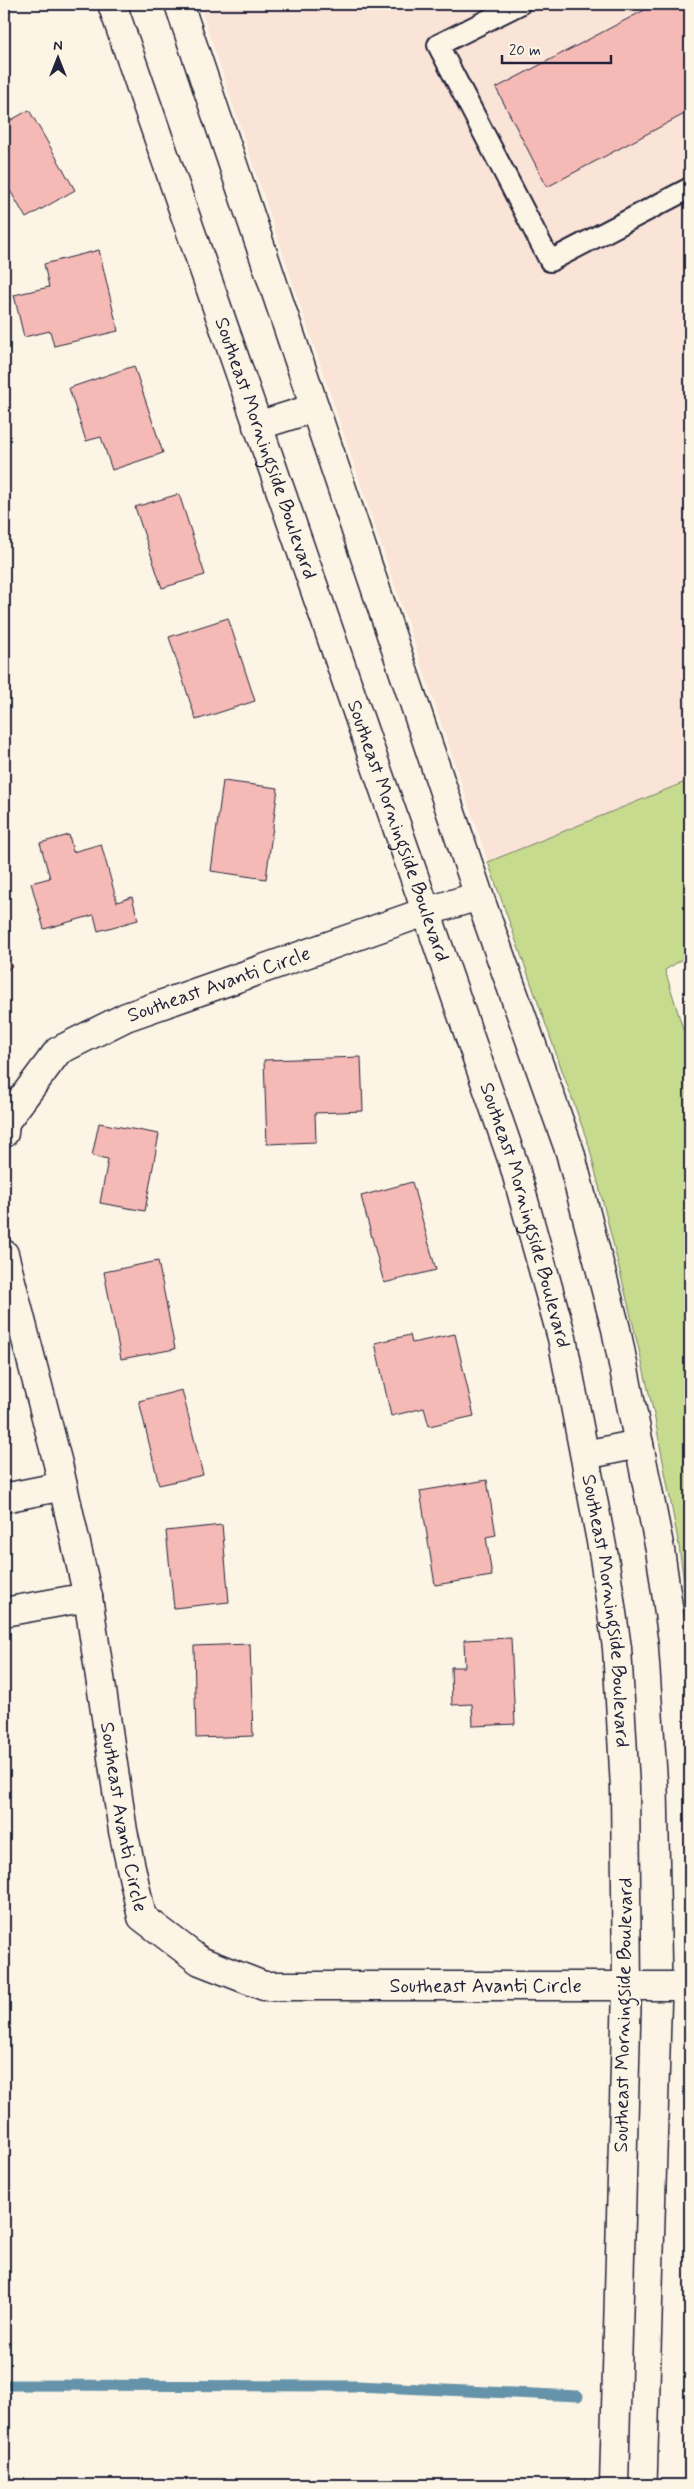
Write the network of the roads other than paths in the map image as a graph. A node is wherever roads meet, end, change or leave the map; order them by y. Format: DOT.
graph roads {
  1 [pos="112,4"];
  2 [pos="179,4"];
  3 [pos="520,4"];
  4 [pos="690,188"];
  5 [pos="314,408"];
  6 [pos="257,426"];
  7 [pos="479,896"];
  8 [pos="425,912"];
  9 [pos="4,1133"];
  10 [pos="4,1254"];
  11 [pos="639,1444"];
  12 [pos="585,1455"];
  13 [pos="63,1486"];
  14 [pos="4,1498"];
  15 [pos="88,1597"];
  16 [pos="4,1612"];
  17 [pos="688,1986"];
  18 [pos="628,1987"];
  19 [pos="614,2485"];
  20 [pos="672,2485"];
  1 -- 6 [label="street, Southeast Morningside Boulevard"];
  2 -- 5 [label="street"];
  3 -- 4 [label="lane"];
  5 -- 6 [label="street"];
  5 -- 7 [label="street"];
  6 -- 8 [label="street, Southeast Morningside Boulevard"];
  7 -- 8 [label="street, Southeast Avanti Circle"];
  7 -- 11 [label="street"];
  8 -- 9 [label="street, Southeast Avanti Circle"];
  8 -- 12 [label="street, Southeast Morningside Boulevard"];
  10 -- 13 [label="street, Southeast Avanti Circle"];
  11 -- 12 [label="street"];
  11 -- 17 [label="street"];
  12 -- 18 [label="street, Southeast Morningside Boulevard"];
  13 -- 14 [label="street"];
  13 -- 15 [label="street, Southeast Avanti Circle"];
  15 -- 16 [label="street"];
  15 -- 18 [label="street, Southeast Avanti Circle"];
  17 -- 18 [label="street, Southeast Avanti Circle"];
  17 -- 20 [label="street"];
  18 -- 19 [label="street, Southeast Morningside Boulevard"];
}
